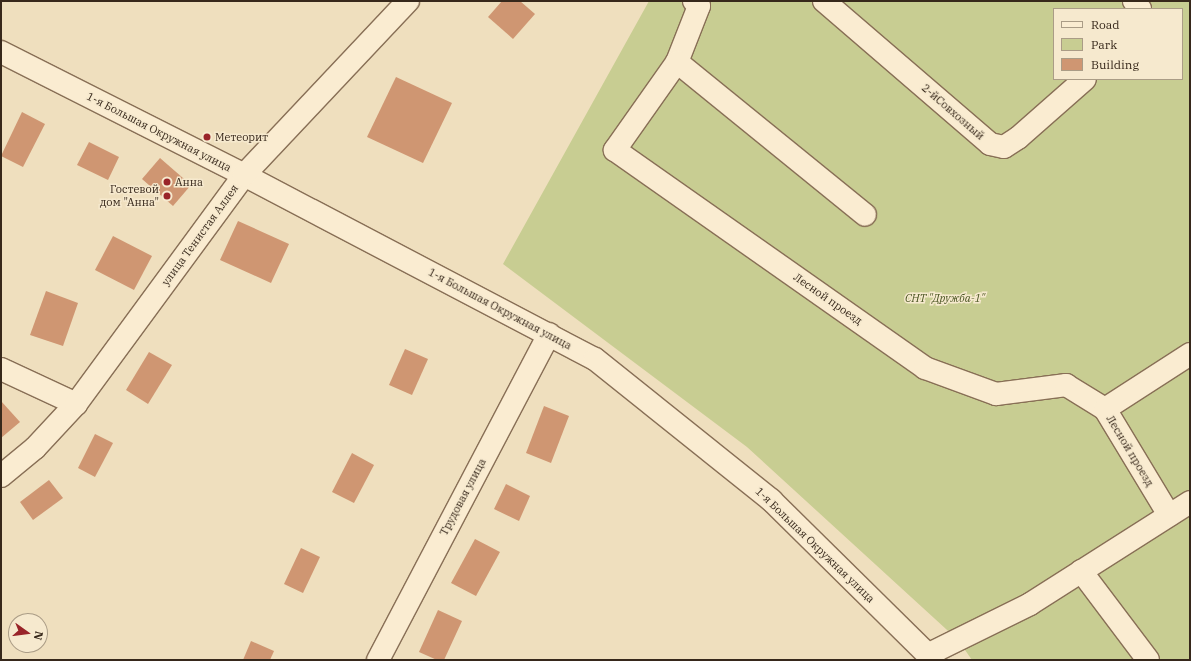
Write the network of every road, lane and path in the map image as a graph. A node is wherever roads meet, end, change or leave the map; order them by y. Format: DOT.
graph roads {
  1 [pos="408,1"];
  2 [pos="694,1"];
  3 [pos="824,1"];
  4 [pos="1,52"];
  5 [pos="677,62"];
  6 [pos="1084,80"];
  7 [pos="244,175"];
  8 [pos="865,215"];
  9 [pos="549,334"];
  10 [pos="1190,354"];
  11 [pos="1,369"];
  12 [pos="76,404"];
  13 [pos="1105,409"];
  14 [pos="1,476"];
  15 [pos="1190,502"];
  16 [pos="1169,515"];
  17 [pos="1081,571"];
  18 [pos="930,657"];
  19 [pos="378,660"];
  20 [pos="1148,660"];
  1 -- 7 [label="street, улица Тенистая Аллея"];
  2 -- 5 [label="street, Лесной проезд"];
  3 -- 6 [label="street, 2-йСовхозный"];
  4 -- 7 [label="street, 1-я Большая Окружная улица"];
  5 -- 8 [label="street"];
  5 -- 13 [label="street, Лесной проезд"];
  7 -- 9 [label="street, 1-я Большая Окружная улица"];
  7 -- 12 [label="street, улица Тенистая Аллея"];
  9 -- 18 [label="street, 1-я Большая Окружная улица"];
  9 -- 19 [label="street, Трудовая улица"];
  10 -- 13 [label="street"];
  11 -- 12 [label="street"];
  12 -- 14 [label="street, улица Тенистая Аллея"];
  13 -- 16 [label="street, Лесной проезд"];
  15 -- 16 [label="street"];
  16 -- 17 [label="street"];
  17 -- 18 [label="street"];
  17 -- 20 [label="street"];
}
